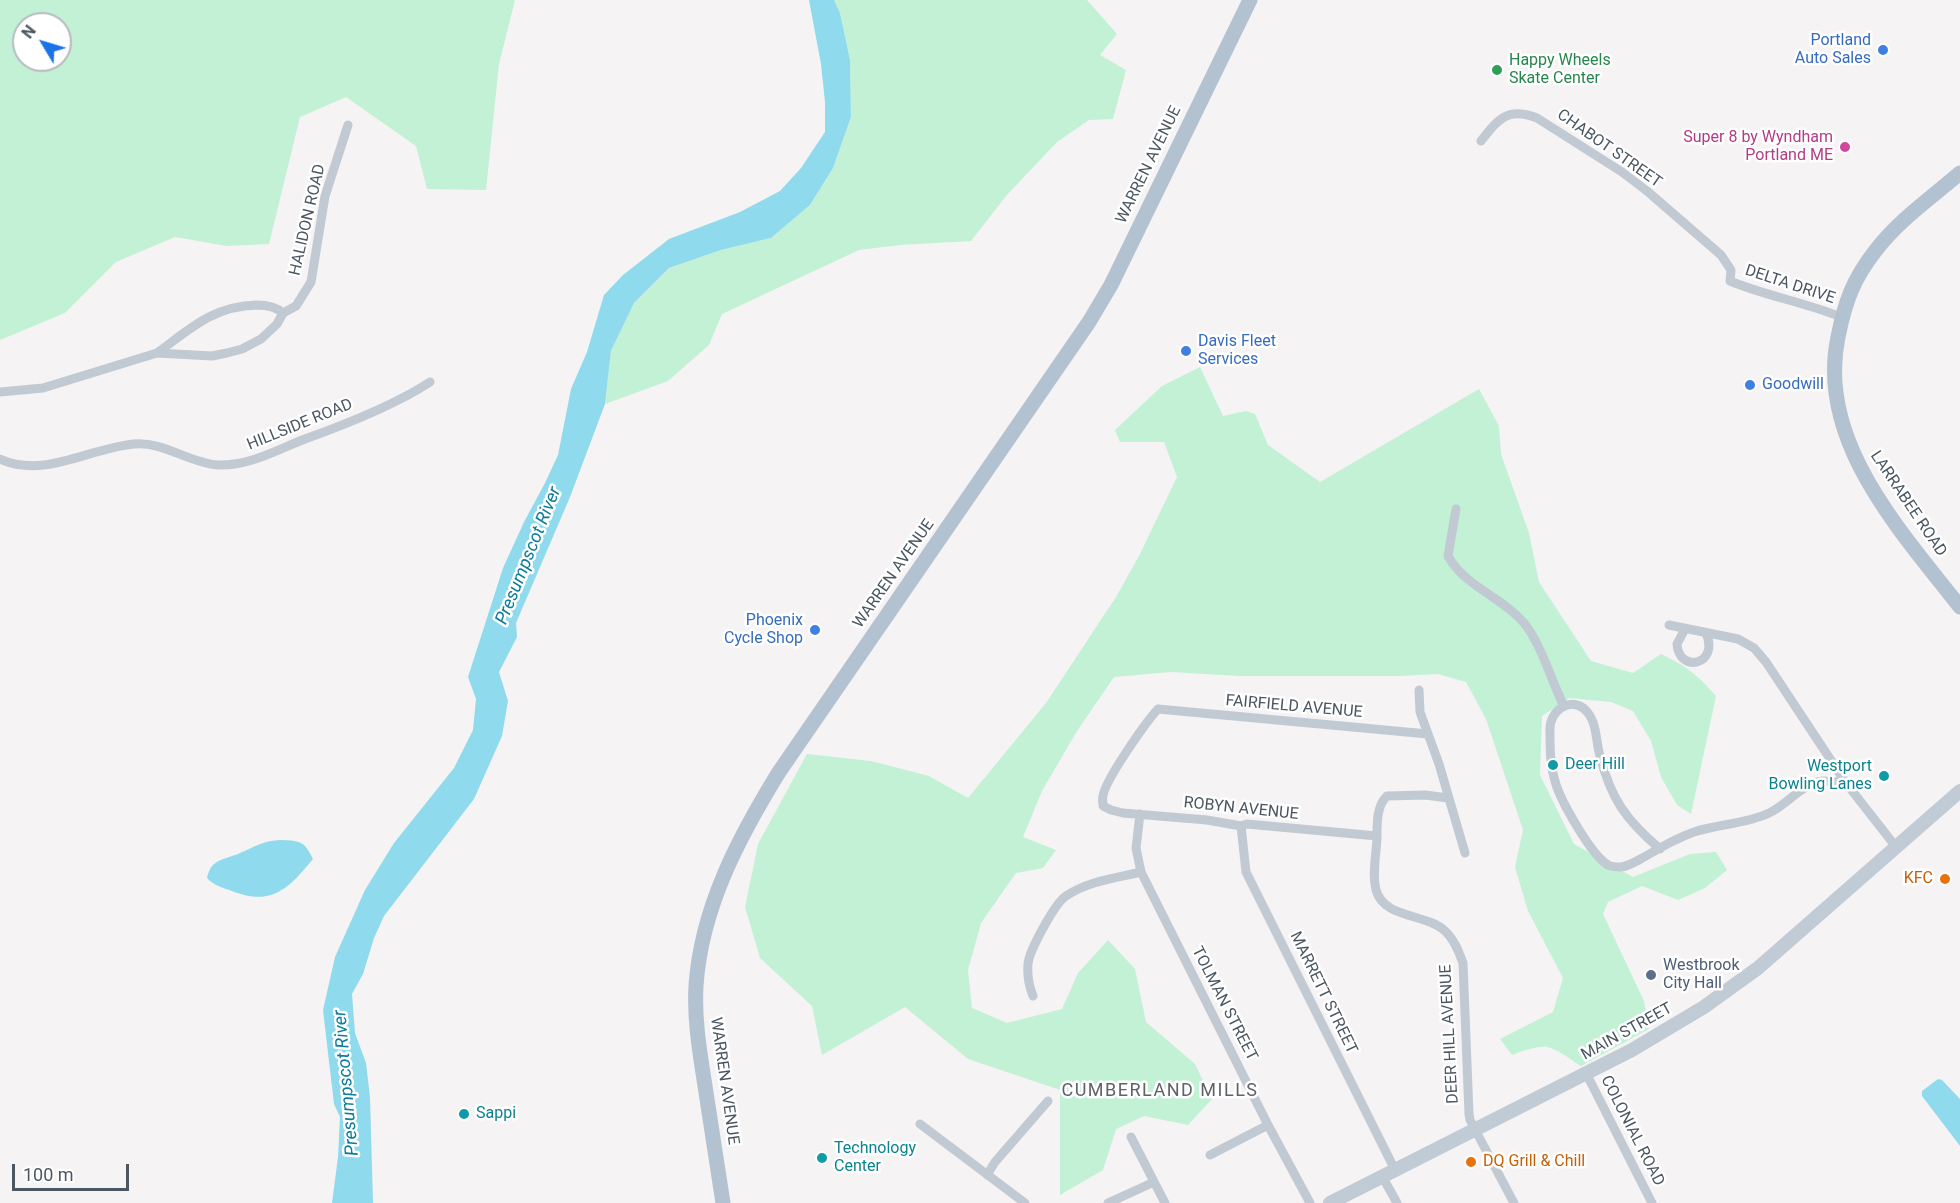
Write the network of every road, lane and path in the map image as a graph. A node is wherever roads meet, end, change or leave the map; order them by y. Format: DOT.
graph roads {
  1 [pos="1250,0"];
  2 [pos="348,125"];
  3 [pos="1481,141"];
  4 [pos="1960,173"];
  5 [pos="1730,281"];
  6 [pos="284,313"];
  7 [pos="1841,317"];
  8 [pos="157,354"];
  9 [pos="430,382"];
  10 [pos="0,392"];
  11 [pos="0,459"];
  12 [pos="1456,509"];
  13 [pos="1960,607"];
  14 [pos="1669,625"];
  15 [pos="1685,629"];
  16 [pos="1706,633"];
  17 [pos="1419,690"];
  18 [pos="1564,706"];
  19 [pos="1428,734"];
  20 [pos="1846,783"];
  21 [pos="1960,791"];
  22 [pos="1448,798"];
  23 [pos="1103,806"];
  24 [pos="1140,814"];
  25 [pos="1241,826"];
  26 [pos="1377,836"];
  27 [pos="1896,847"];
  28 [pos="1660,849"];
  29 [pos="1465,853"];
  30 [pos="1141,872"];
  31 [pos="1033,996"];
  32 [pos="1586,1073"];
  33 [pos="1048,1101"];
  34 [pos="920,1125"];
  35 [pos="1269,1125"];
  36 [pos="1476,1131"];
  37 [pos="1131,1137"];
  38 [pos="1210,1155"];
  39 [pos="1388,1173"];
  40 [pos="987,1175"];
  41 [pos="1154,1182"];
  42 [pos="723,1203"];
  43 [pos="1025,1203"];
  44 [pos="1108,1203"];
  45 [pos="1165,1203"];
  46 [pos="1310,1203"];
  47 [pos="1330,1203"];
  48 [pos="1397,1203"];
  49 [pos="1514,1203"];
  50 [pos="1652,1203"];
  1 -- 42 [label="main road, WARREN AVENUE"];
  2 -- 6 [label="street, HALIDON ROAD"];
  3 -- 5 [label="street, CHABOT STREET"];
  4 -- 7 [label="main road, LARRABEE ROAD"];
  5 -- 7 [label="street, DELTA DRIVE"];
  6 -- 8 [label="street, HALIDON ROAD"];
  6 -- 8 [label="street, HALIDON ROAD"];
  7 -- 13 [label="main road, LARRABEE ROAD"];
  8 -- 10 [label="street, HALIDON ROAD"];
  9 -- 11 [label="street, HILLSIDE ROAD"];
  12 -- 18 [label="street"];
  14 -- 15 [label="street"];
  15 -- 16 [label="street"];
  15 -- 16 [label="street"];
  16 -- 20 [label="street"];
  17 -- 19 [label="street"];
  18 -- 28 [label="street"];
  18 -- 28 [label="street"];
  19 -- 22 [label="street"];
  19 -- 23 [label="street, FAIRFIELD AVENUE"];
  20 -- 27 [label="street"];
  20 -- 28 [label="street"];
  21 -- 27 [label="main road, MAIN STREET"];
  22 -- 26 [label="street"];
  22 -- 29 [label="street"];
  23 -- 24 [label="street, ROBYN AVENUE"];
  24 -- 25 [label="street, ROBYN AVENUE"];
  24 -- 30 [label="street, TOLMAN STREET"];
  25 -- 26 [label="street, ROBYN AVENUE"];
  25 -- 39 [label="street, MARRETT STREET"];
  26 -- 36 [label="street, DEER HILL AVENUE"];
  27 -- 32 [label="main road, MAIN STREET"];
  30 -- 31 [label="street"];
  30 -- 35 [label="street, TOLMAN STREET"];
  32 -- 36 [label="main road, MAIN STREET"];
  32 -- 50 [label="street, COLONIAL ROAD"];
  33 -- 40 [label="street"];
  34 -- 40 [label="street"];
  35 -- 38 [label="street"];
  35 -- 46 [label="street, TOLMAN STREET"];
  36 -- 39 [label="main road, MAIN STREET"];
  36 -- 49 [label="street"];
  37 -- 41 [label="street"];
  39 -- 47 [label="main road, MAIN STREET"];
  39 -- 48 [label="street, MARRETT STREET"];
  40 -- 43 [label="street"];
  41 -- 44 [label="street"];
  41 -- 45 [label="street"];
}
